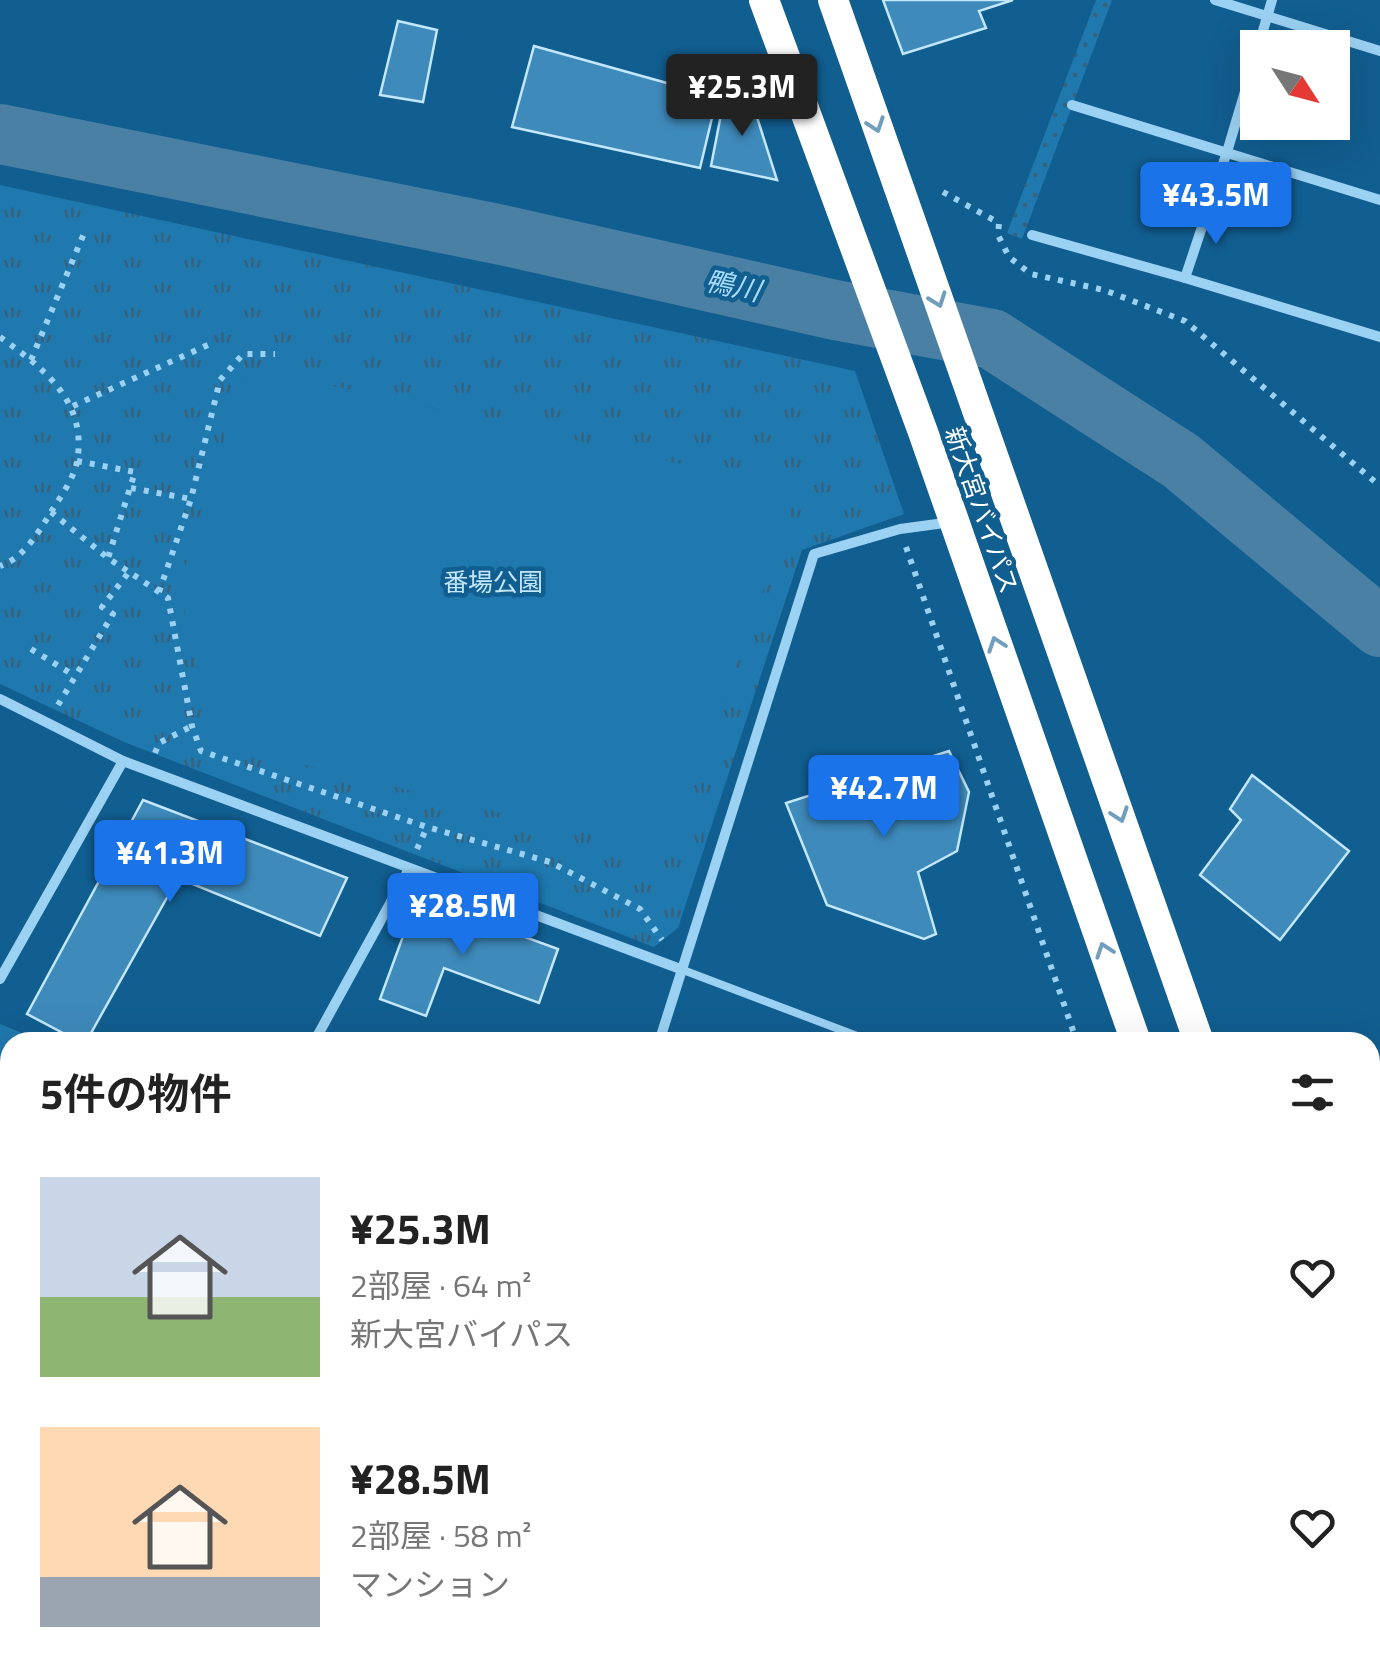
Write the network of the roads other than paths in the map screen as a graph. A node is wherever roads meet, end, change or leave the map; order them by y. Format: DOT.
graph roads {
  1 [pos="764,0"];
  2 [pos="833,0"];
  3 [pos="1214,0"];
  4 [pos="1272,0"];
  5 [pos="1266,17"];
  6 [pos="1263,30"];
  7 [pos="1380,51"];
  8 [pos="1072,105"];
  9 [pos="1240,110"];
  10 [pos="1228,152"];
  11 [pos="1380,200"];
  12 [pos="1032,235"];
  13 [pos="1184,278"];
  14 [pos="1380,336"];
  15 [pos="954,522"];
  16 [pos="0,699"];
  17 [pos="123,760"];
  18 [pos="409,869"];
  19 [pos="683,970"];
  20 [pos="0,979"];
  21 [pos="319,1032"];
  22 [pos="662,1032"];
  23 [pos="847,1032"];
  24 [pos="1132,1032"];
  25 [pos="1196,1032"];
  1 -- 15 [label="highway, 新大宮バイパス"];
  2 -- 25 [label="highway, 新大宮バイパス, one-way"];
  3 -- 5 [label="street"];
  4 -- 5 [label="street"];
  5 -- 6 [label="street"];
  5 -- 7 [label="street"];
  8 -- 10 [label="street"];
  9 -- 10 [label="street"];
  10 -- 11 [label="street"];
  10 -- 13 [label="street"];
  12 -- 13 [label="street"];
  13 -- 14 [label="street"];
  15 -- 19 [label="street"];
  24 -- 15 [label="highway, 新大宮バイパス, one-way"];
  16 -- 17 [label="street"];
  17 -- 18 [label="street"];
  17 -- 20 [label="street"];
  18 -- 19 [label="street"];
  18 -- 21 [label="street"];
  19 -- 22 [label="street"];
  19 -- 23 [label="lane"];
}
